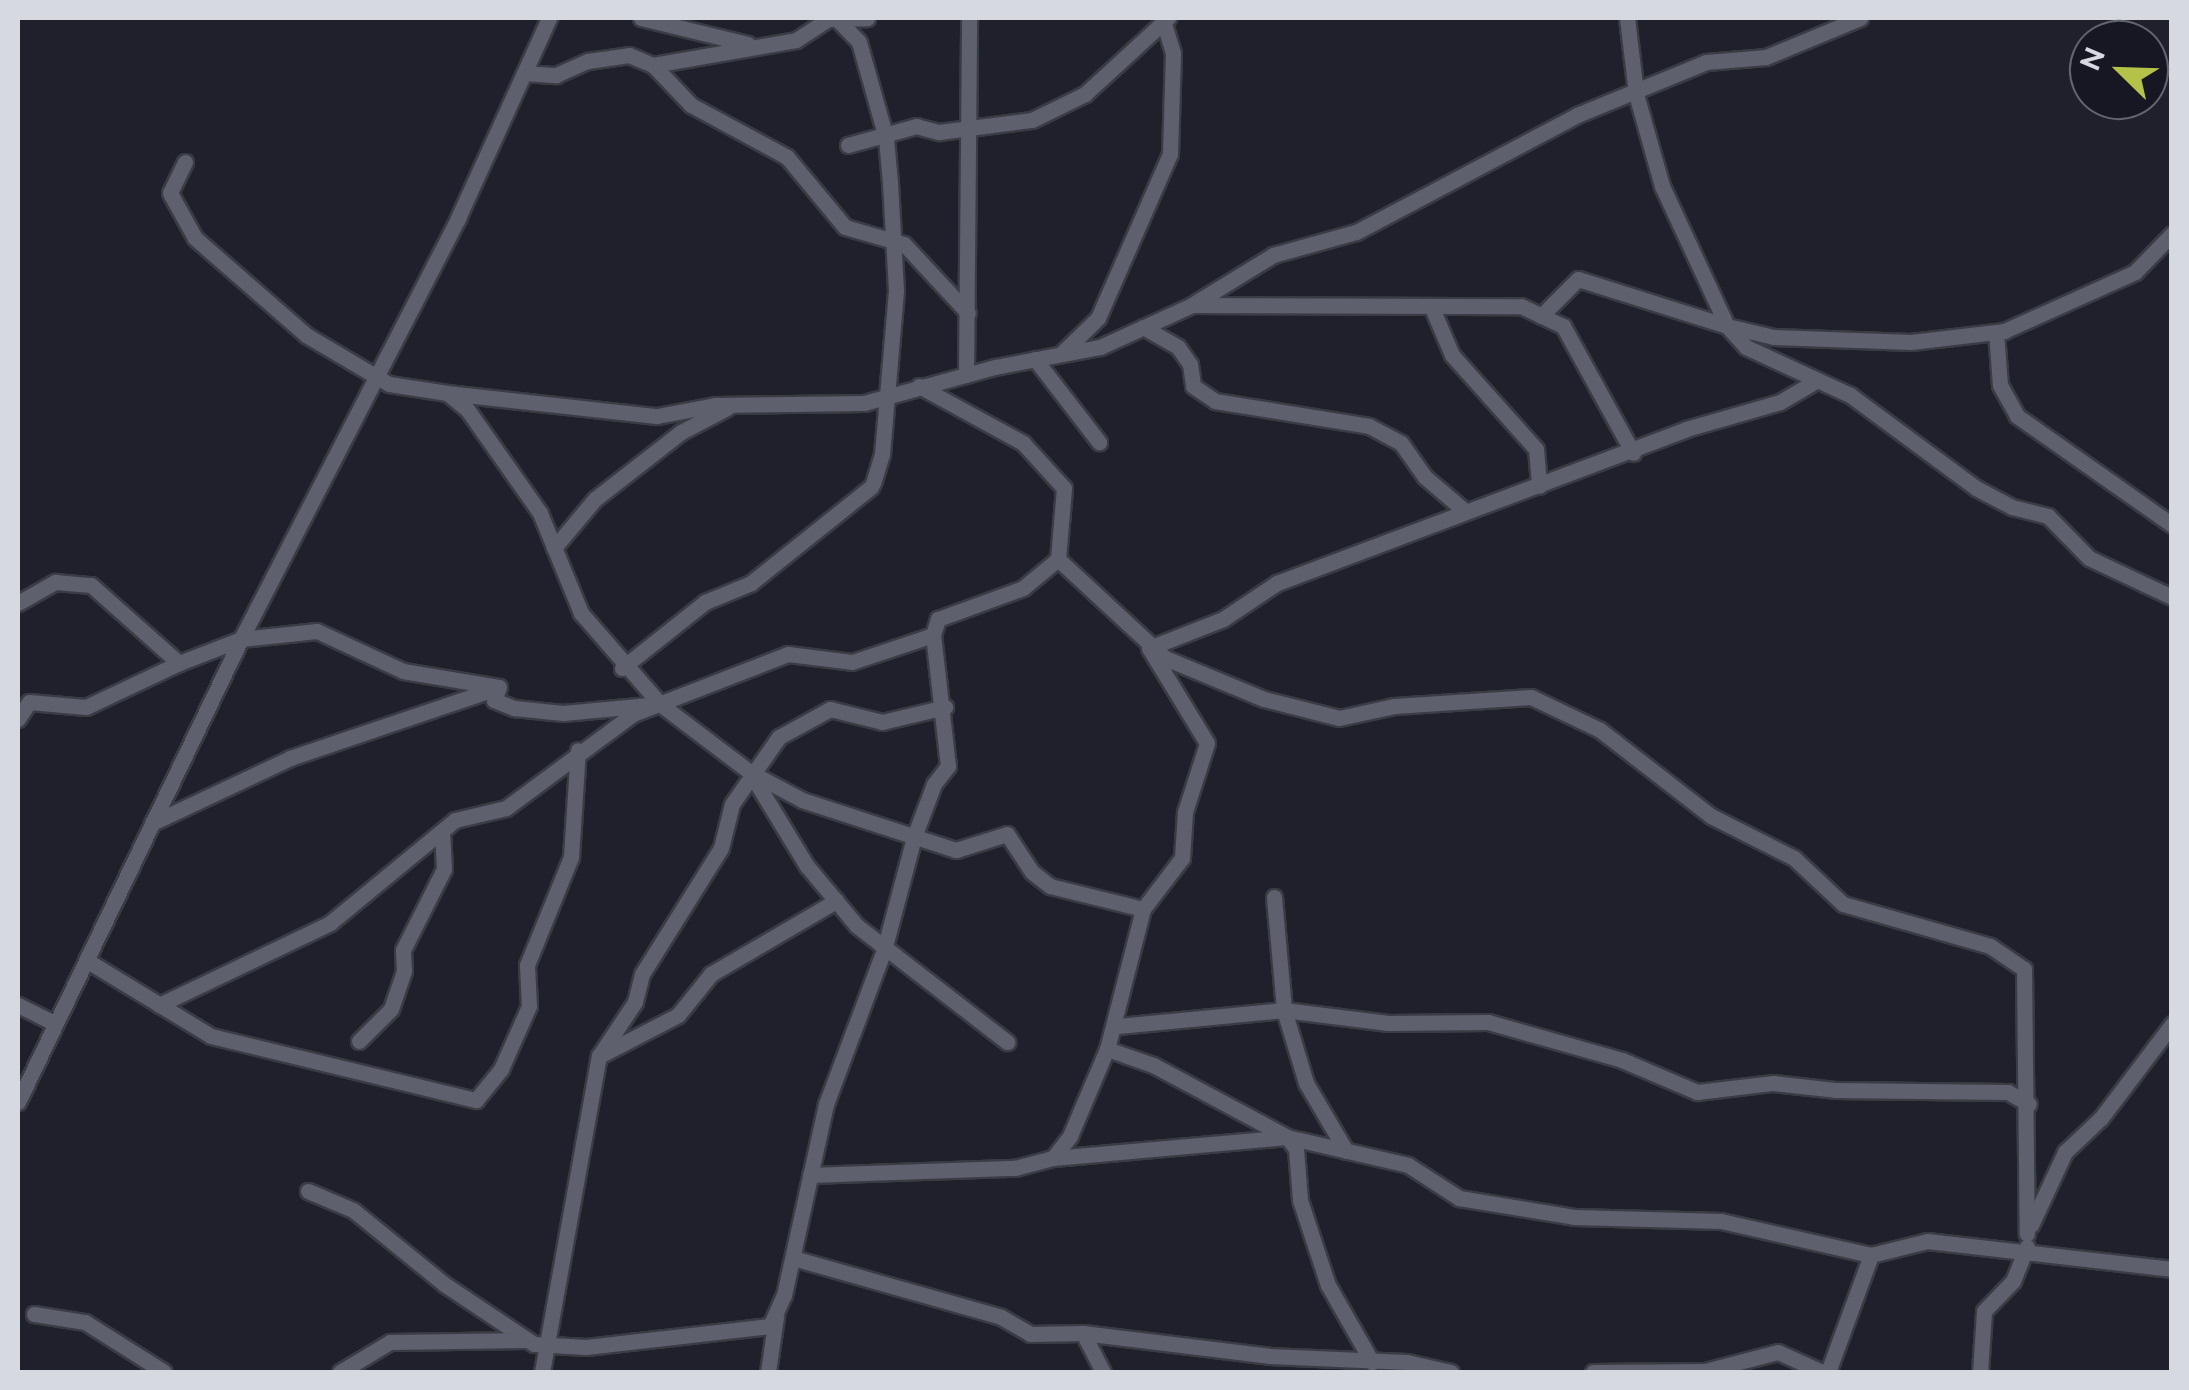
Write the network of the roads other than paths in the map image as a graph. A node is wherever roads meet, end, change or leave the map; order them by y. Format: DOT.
graph roads {
  1 [pos="549,18"];
  2 [pos="641,18"];
  3 [pos="837,18"];
  4 [pos="867,18"];
  5 [pos="969,18"];
  6 [pos="1626,18"];
  7 [pos="1860,18"];
  8 [pos="1166,19"];
  9 [pos="756,46"];
  10 [pos="653,64"];
  11 [pos="524,73"];
  12 [pos="1636,94"];
  13 [pos="972,127"];
  14 [pos="886,138"];
  15 [pos="848,145"];
  16 [pos="186,162"];
  17 [pos="2172,234"];
  18 [pos="890,238"];
  19 [pos="1192,305"];
  20 [pos="1432,308"];
  21 [pos="968,312"];
  22 [pos="1542,316"];
  23 [pos="1727,326"];
  24 [pos="1142,328"];
  25 [pos="1996,332"];
  26 [pos="1062,354"];
  27 [pos="1035,359"];
  28 [pos="966,375"];
  29 [pos="378,377"];
  30 [pos="1816,380"];
  31 [pos="920,386"];
  32 [pos="447,393"];
  33 [pos="884,397"];
  34 [pos="730,406"];
  35 [pos="1099,442"];
  36 [pos="1633,452"];
  37 [pos="1539,486"];
  38 [pos="1465,511"];
  39 [pos="2172,524"];
  40 [pos="554,548"];
  41 [pos="1058,559"];
  42 [pos="2172,598"];
  43 [pos="18,603"];
  44 [pos="933,635"];
  45 [pos="241,639"];
  46 [pos="1148,648"];
  47 [pos="179,663"];
  48 [pos="622,668"];
  49 [pos="499,687"];
  50 [pos="660,704"];
  51 [pos="946,707"];
  52 [pos="18,718"];
  53 [pos="578,750"];
  54 [pos="750,772"];
  55 [pos="152,823"];
  56 [pos="442,835"];
  57 [pos="914,837"];
  58 [pos="1274,897"];
  59 [pos="836,900"];
  60 [pos="1142,909"];
  61 [pos="884,950"];
  62 [pos="86,960"];
  63 [pos="18,1005"];
  64 [pos="159,1005"];
  65 [pos="1284,1010"];
  66 [pos="56,1024"];
  67 [pos="2172,1024"];
  68 [pos="1118,1026"];
  69 [pos="359,1041"];
  70 [pos="1007,1042"];
  71 [pos="1108,1050"];
  72 [pos="599,1056"];
  73 [pos="25,1078"];
  74 [pos="18,1102"];
  75 [pos="2029,1104"];
  76 [pos="1287,1137"];
  77 [pos="1346,1151"];
  78 [pos="1053,1158"];
  79 [pos="810,1175"];
  80 [pos="308,1191"];
  81 [pos="2027,1234"];
  82 [pos="2026,1252"];
  83 [pos="1871,1255"];
  84 [pos="793,1258"];
  85 [pos="2172,1269"];
  86 [pos="34,1314"];
  87 [pos="776,1315"];
  88 [pos="1082,1333"];
  89 [pos="526,1340"];
  90 [pos="546,1347"];
  91 [pos="1372,1362"];
  92 [pos="164,1372"];
  93 [pos="340,1372"];
  94 [pos="542,1372"];
  95 [pos="768,1372"];
  96 [pos="1103,1372"];
  97 [pos="1451,1372"];
  98 [pos="1593,1372"];
  99 [pos="1825,1372"];
  100 [pos="1980,1372"];
  1 -- 11 [label="street"];
  2 -- 9 [label="street"];
  3 -- 4 [label="street"];
  3 -- 9 [label="street"];
  3 -- 14 [label="street"];
  5 -- 13 [label="street"];
  6 -- 12 [label="street"];
  7 -- 12 [label="street"];
  8 -- 13 [label="street"];
  8 -- 26 [label="street"];
  9 -- 10 [label="street"];
  10 -- 11 [label="street"];
  10 -- 18 [label="street"];
  11 -- 29 [label="street"];
  12 -- 19 [label="street"];
  12 -- 23 [label="street"];
  13 -- 14 [label="street"];
  13 -- 21 [label="street"];
  14 -- 15 [label="street"];
  14 -- 18 [label="street"];
  16 -- 29 [label="street"];
  17 -- 25 [label="street"];
  18 -- 21 [label="street"];
  18 -- 33 [label="street"];
  19 -- 20 [label="street"];
  19 -- 24 [label="street"];
  20 -- 22 [label="street"];
  20 -- 37 [label="street"];
  21 -- 28 [label="street"];
  22 -- 23 [label="street"];
  22 -- 36 [label="street"];
  23 -- 25 [label="street"];
  23 -- 30 [label="street"];
  24 -- 26 [label="street"];
  24 -- 38 [label="street"];
  25 -- 39 [label="street"];
  26 -- 27 [label="street"];
  27 -- 28 [label="street"];
  27 -- 35 [label="street"];
  28 -- 31 [label="street"];
  29 -- 32 [label="street"];
  29 -- 45 [label="street"];
  30 -- 36 [label="street"];
  30 -- 42 [label="street"];
  31 -- 33 [label="street"];
  31 -- 41 [label="street"];
  32 -- 34 [label="street"];
  32 -- 40 [label="street"];
  33 -- 34 [label="street"];
  33 -- 48 [label="street"];
  34 -- 40 [label="street"];
  36 -- 37 [label="street"];
  37 -- 38 [label="street"];
  38 -- 46 [label="street"];
  40 -- 48 [label="street"];
  41 -- 44 [label="street"];
  41 -- 46 [label="street"];
  43 -- 47 [label="street"];
  44 -- 50 [label="street"];
  44 -- 51 [label="street"];
  45 -- 47 [label="street"];
  45 -- 49 [label="street"];
  45 -- 55 [label="street"];
  46 -- 60 [label="street"];
  46 -- 75 [label="street"];
  47 -- 52 [label="street"];
  48 -- 50 [label="street"];
  49 -- 50 [label="street"];
  49 -- 55 [label="street"];
  50 -- 53 [label="street"];
  50 -- 54 [label="street"];
  51 -- 54 [label="street"];
  51 -- 57 [label="street"];
  53 -- 56 [label="street"];
  53 -- 64 [label="street"];
  54 -- 57 [label="street"];
  54 -- 59 [label="street"];
  54 -- 72 [label="street"];
  55 -- 62 [label="street"];
  56 -- 64 [label="street"];
  56 -- 69 [label="street"];
  57 -- 60 [label="street"];
  57 -- 61 [label="street"];
  58 -- 65 [label="street"];
  59 -- 61 [label="street"];
  59 -- 72 [label="street"];
  60 -- 68 [label="street"];
  61 -- 70 [label="street"];
  61 -- 79 [label="street"];
  62 -- 64 [label="street"];
  62 -- 66 [label="street"];
  63 -- 66 [label="street"];
  65 -- 68 [label="street"];
  65 -- 75 [label="street"];
  65 -- 77 [label="street"];
  66 -- 73 [label="street"];
  67 -- 81 [label="street"];
  68 -- 71 [label="street"];
  71 -- 76 [label="street"];
  71 -- 78 [label="street"];
  72 -- 90 [label="street"];
  73 -- 74 [label="street"];
  75 -- 81 [label="street"];
  76 -- 77 [label="street"];
  76 -- 78 [label="street"];
  76 -- 91 [label="street"];
  77 -- 83 [label="street"];
  78 -- 79 [label="street"];
  79 -- 84 [label="street"];
  80 -- 89 [label="street"];
  81 -- 82 [label="street"];
  82 -- 83 [label="street"];
  82 -- 85 [label="street"];
  82 -- 100 [label="street"];
  83 -- 99 [label="street"];
  84 -- 87 [label="street"];
  84 -- 88 [label="street"];
  86 -- 92 [label="street"];
  87 -- 90 [label="street"];
  87 -- 95 [label="street"];
  88 -- 91 [label="street"];
  88 -- 96 [label="street"];
  89 -- 90 [label="street"];
  89 -- 93 [label="street"];
  90 -- 94 [label="street"];
  91 -- 97 [label="street"];
  98 -- 99 [label="street"];
}
